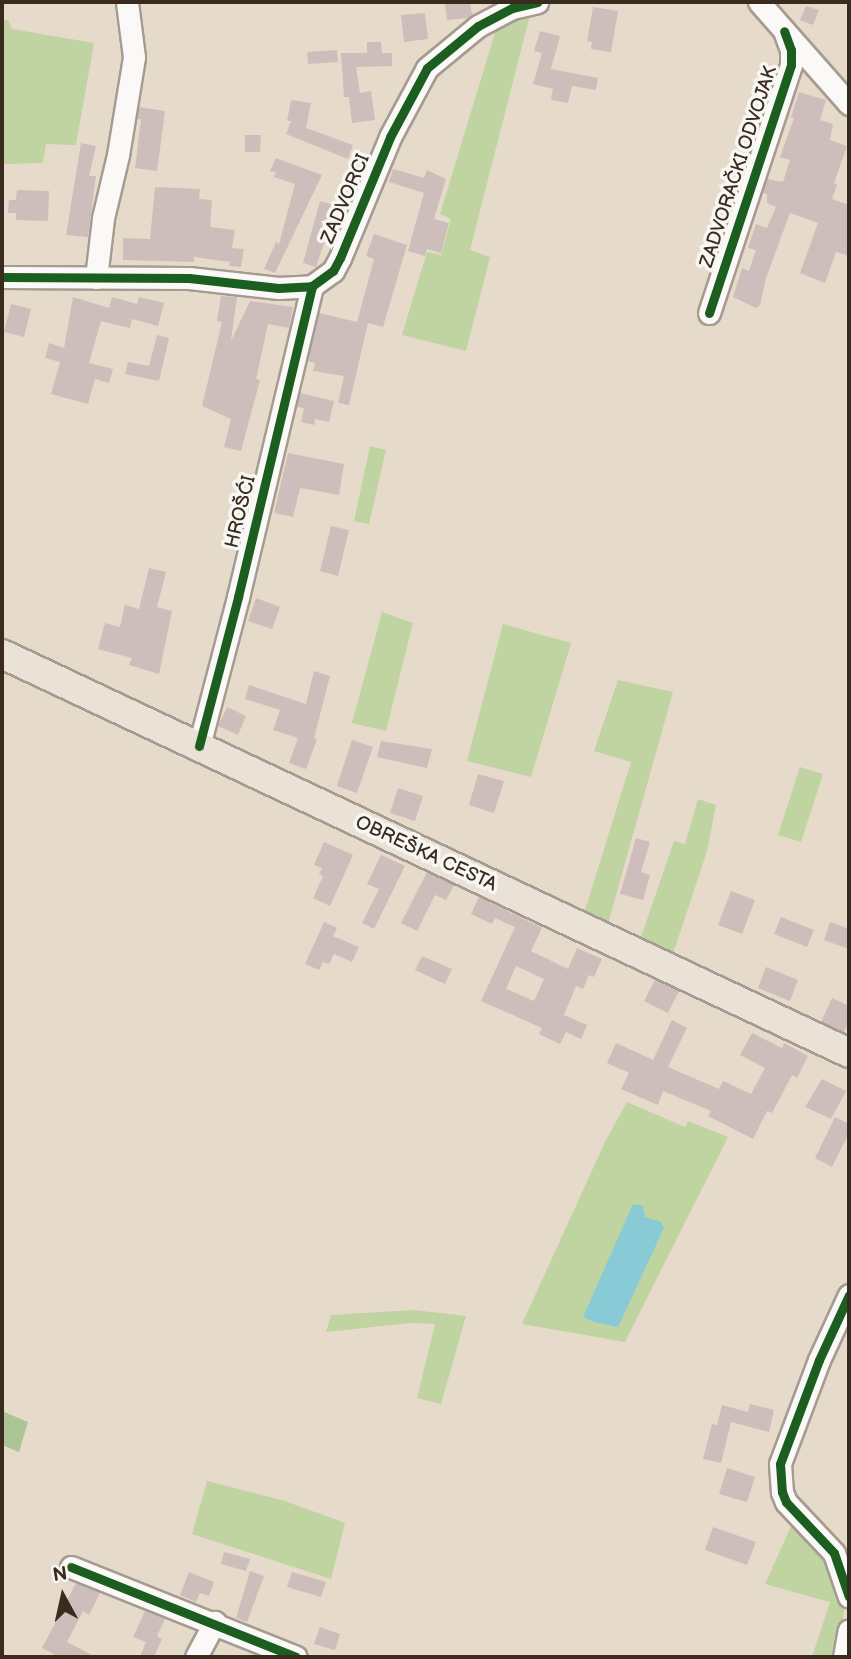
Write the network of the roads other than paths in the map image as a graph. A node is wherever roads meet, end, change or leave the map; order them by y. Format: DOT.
graph roads {
  1 [pos="127,2"];
  2 [pos="537,2"];
  3 [pos="759,2"];
  4 [pos="784,31"];
  5 [pos="849,104"];
  6 [pos="2,277"];
  7 [pos="96,278"];
  8 [pos="312,286"];
  9 [pos="709,313"];
  10 [pos="2,654"];
  11 [pos="199,746"];
  12 [pos="849,1053"];
  13 [pos="849,1295"];
  14 [pos="71,1567"];
  15 [pos="849,1597"];
  16 [pos="215,1622"];
  17 [pos="849,1630"];
  18 [pos="196,1657"];
  19 [pos="296,1657"];
  20 [pos="844,1657"];
  1 -- 7 [label="street"];
  2 -- 8 [label="street, ZADVORCI"];
  3 -- 4 [label="street"];
  4 -- 5 [label="street"];
  4 -- 9 [label="street, ZADVORAČKI ODVOJAK"];
  6 -- 7 [label="street"];
  7 -- 8 [label="street"];
  8 -- 11 [label="street, HROŠĆI"];
  10 -- 11 [label="main road, OBREŠKA CESTA"];
  11 -- 12 [label="main road, OBREŠKA CESTA"];
  13 -- 15 [label="street"];
  14 -- 16 [label="street"];
  16 -- 18 [label="street"];
  16 -- 19 [label="street"];
  17 -- 20 [label="street"];
}
